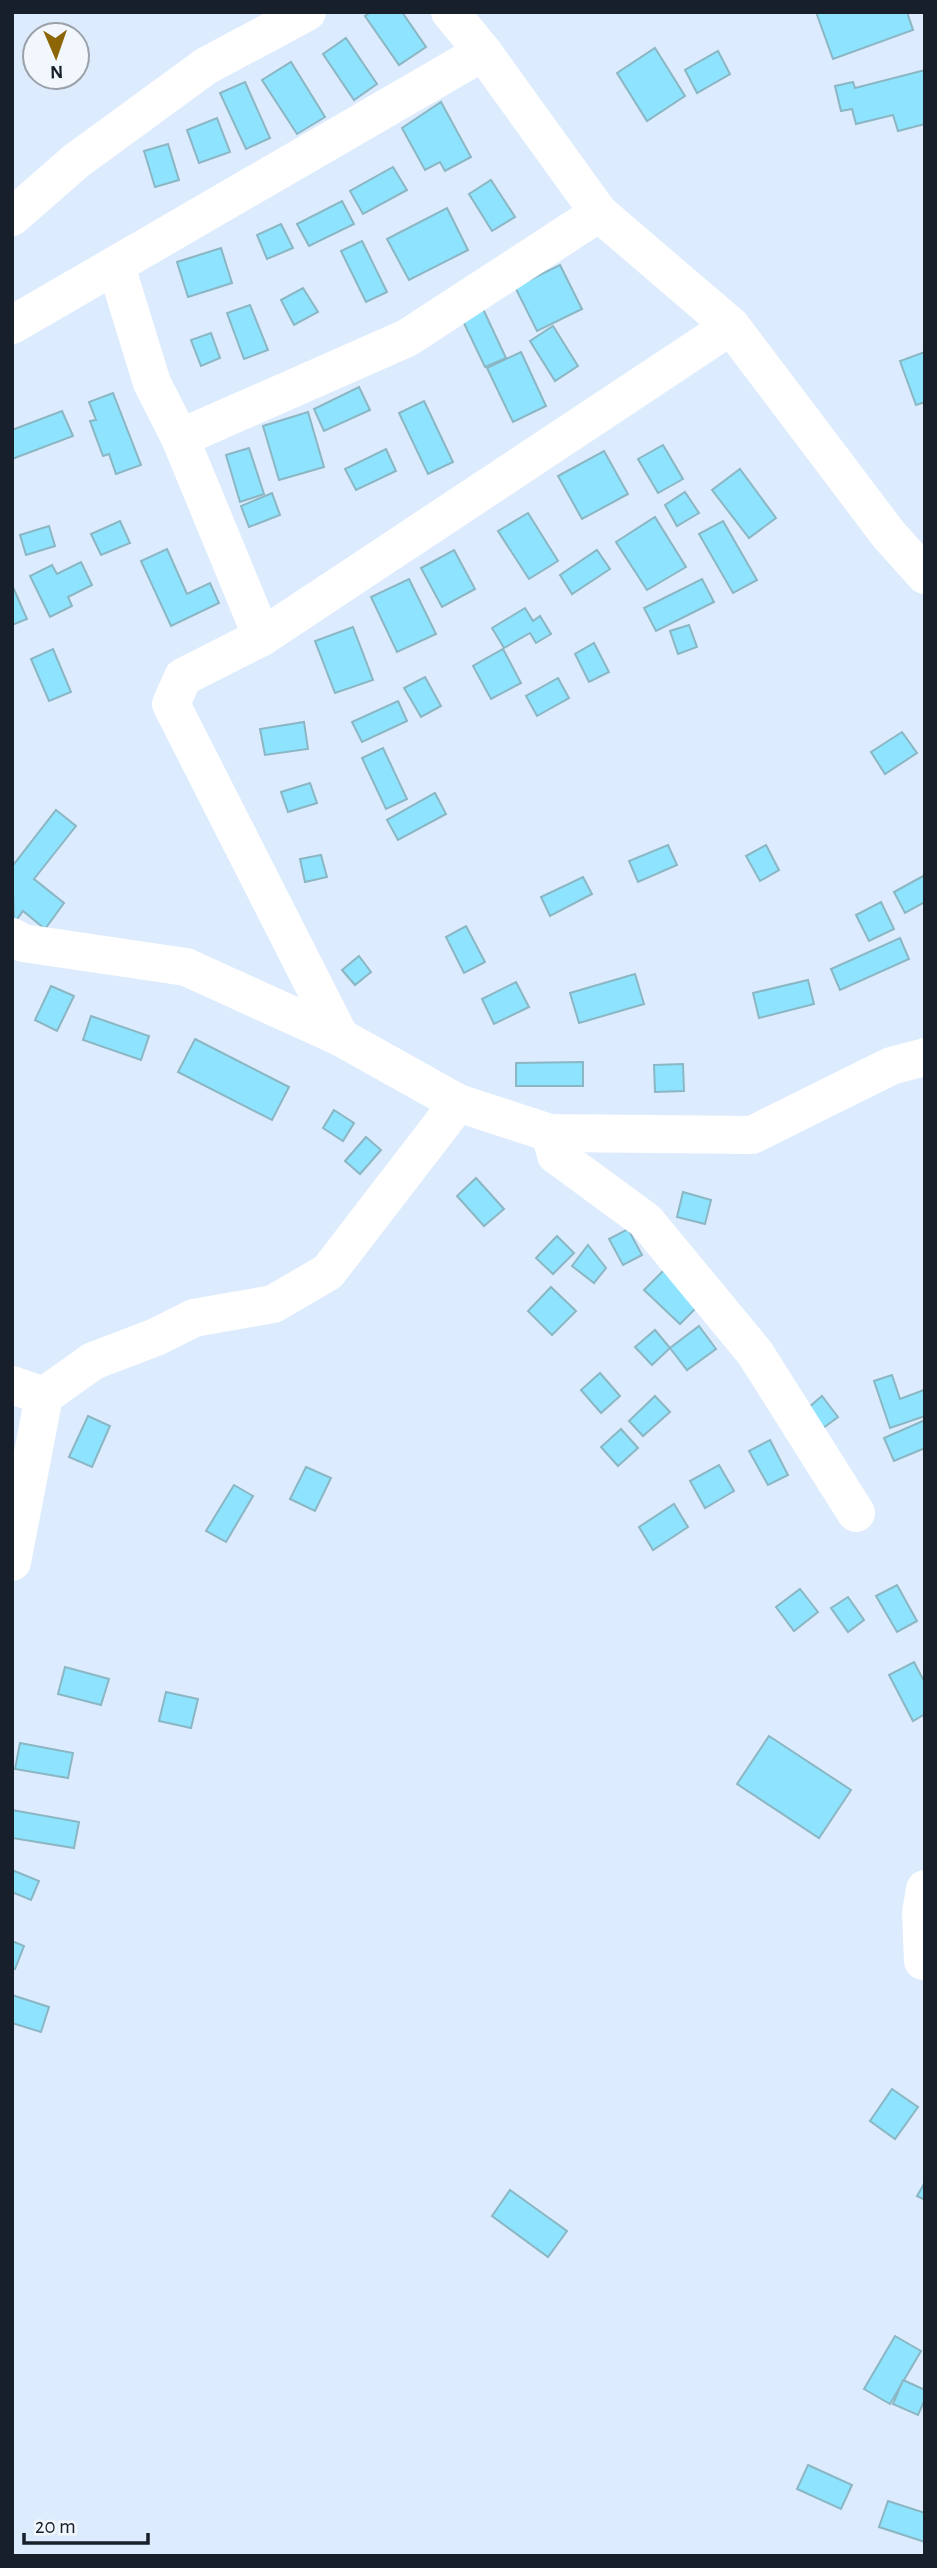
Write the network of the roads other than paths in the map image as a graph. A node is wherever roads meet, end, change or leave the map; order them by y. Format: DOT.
graph roads {
  1 [pos="307,12"];
  2 [pos="450,12"];
  3 [pos="483,52"];
  4 [pos="599,213"];
  5 [pos="12,217"];
  6 [pos="116,266"];
  7 [pos="12,325"];
  8 [pos="731,326"];
  9 [pos="180,438"];
  10 [pos="925,575"];
  11 [pos="262,637"];
  12 [pos="12,936"];
  13 [pos="340,1037"];
  14 [pos="925,1058"];
  15 [pos="458,1103"];
  16 [pos="550,1133"];
  17 [pos="28,1391"];
  18 [pos="856,1513"];
  19 [pos="12,1562"];
  20 [pos="925,1889"];
  21 [pos="923,1961"];
  1 -- 5 [label="street"];
  2 -- 3 [label="street"];
  3 -- 4 [label="street"];
  3 -- 6 [label="street"];
  4 -- 8 [label="street"];
  4 -- 9 [label="street"];
  6 -- 7 [label="street"];
  6 -- 9 [label="street"];
  8 -- 10 [label="street"];
  8 -- 11 [label="street"];
  9 -- 11 [label="street"];
  11 -- 13 [label="street"];
  12 -- 13 [label="street"];
  13 -- 15 [label="street"];
  14 -- 16 [label="street"];
  15 -- 16 [label="street"];
  15 -- 17 [label="street"];
  16 -- 18 [label="street"];
  17 -- 19 [label="street"];
  20 -- 21 [label="street"];
}
